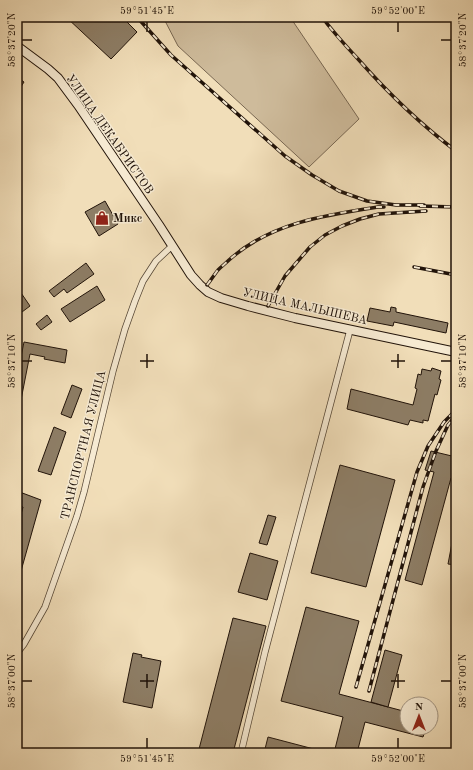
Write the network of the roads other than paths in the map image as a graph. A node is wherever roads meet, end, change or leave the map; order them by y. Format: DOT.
graph roads {
  1 [pos="17,46"];
  2 [pos="172,246"];
  3 [pos="350,330"];
  4 [pos="456,352"];
  5 [pos="17,654"];
  6 [pos="240,753"];
  1 -- 2 [label="main road, УЛИЦА ДЕКАБРИСТОВ"];
  2 -- 3 [label="main road, УЛИЦА МАЛЫШЕВА"];
  2 -- 5 [label="street, ТРАНСПОРТНАЯ УЛИЦА"];
  3 -- 4 [label="main road, УЛИЦА МАЛЫШЕВА"];
  3 -- 6 [label="street"];
}
